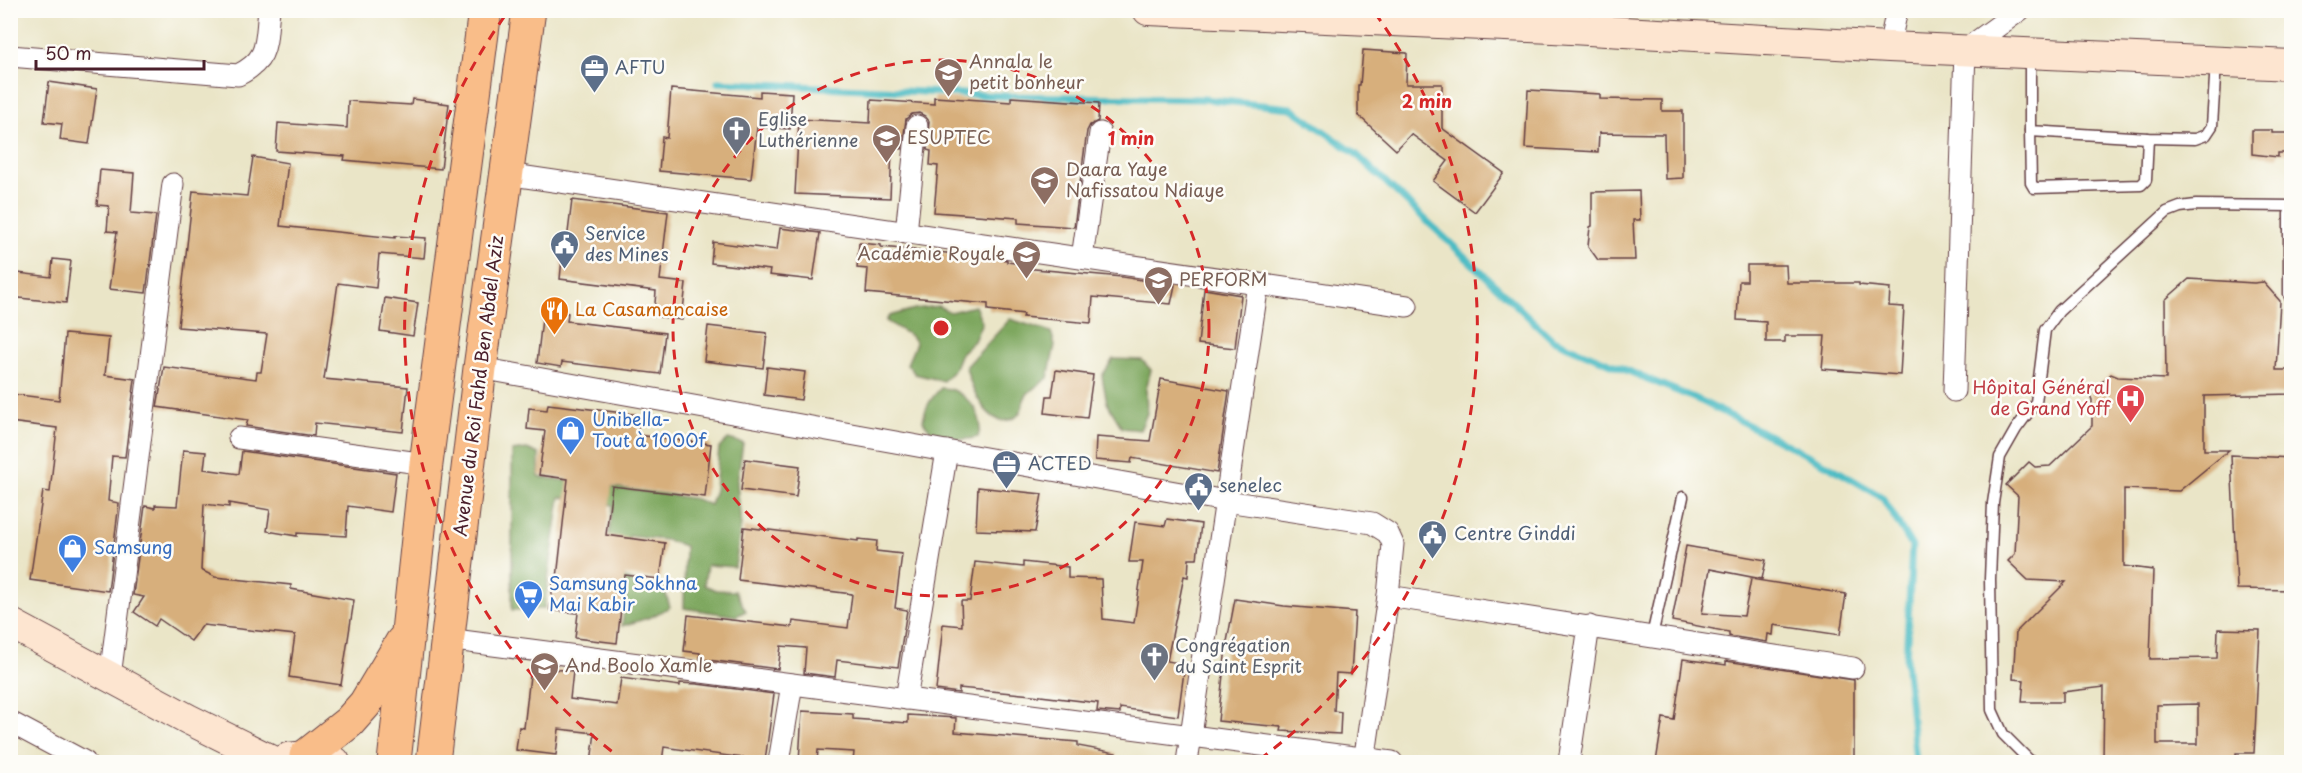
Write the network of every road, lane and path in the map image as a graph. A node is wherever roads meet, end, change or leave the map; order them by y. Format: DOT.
graph roads {
  1 [pos="269,10"];
  2 [pos="485,10"];
  3 [pos="529,10"];
  4 [pos="1148,10"];
  5 [pos="1898,10"];
  6 [pos="2020,10"];
  7 [pos="1889,47"];
  8 [pos="1965,50"];
  9 [pos="2030,53"];
  10 [pos="10,56"];
  11 [pos="2216,62"];
  12 [pos="2292,65"];
  13 [pos="917,126"];
  14 [pos="2030,131"];
  15 [pos="1100,133"];
  16 [pos="2148,138"];
  17 [pos="506,174"];
  18 [pos="173,184"];
  19 [pos="2292,207"];
  20 [pos="906,233"];
  21 [pos="1082,258"];
  22 [pos="1258,284"];
  23 [pos="2292,302"];
  24 [pos="1407,306"];
  25 [pos="480,368"];
  26 [pos="1954,391"];
  27 [pos="239,438"];
  28 [pos="947,452"];
  29 [pos="426,464"];
  30 [pos="1683,497"];
  31 [pos="1226,501"];
  32 [pos="1388,596"];
  33 [pos="10,623"];
  34 [pos="1589,626"];
  35 [pos="409,630"];
  36 [pos="1652,636"];
  37 [pos="447,639"];
  38 [pos="1853,668"];
  39 [pos="110,677"];
  40 [pos="792,684"];
  41 [pos="906,699"];
  42 [pos="10,722"];
  43 [pos="1191,736"];
  44 [pos="297,760"];
  45 [pos="1365,761"];
  46 [pos="85,762"];
  47 [pos="394,762"];
  48 [pos="433,762"];
  49 [pos="779,762"];
  50 [pos="1187,762"];
  51 [pos="1392,762"];
  52 [pos="1569,762"];
  53 [pos="2031,762"];
  1 -- 10 [label="street"];
  2 -- 29 [label="main road"];
  3 -- 17 [label="main road, Avenue du Roi Fahd Ben Abdel Aziz"];
  4 -- 7 [label="street"];
  5 -- 7 [label="street"];
  6 -- 8 [label="street"];
  7 -- 8 [label="street"];
  8 -- 9 [label="street"];
  8 -- 26 [label="street"];
  9 -- 11 [label="street"];
  9 -- 14 [label="lane"];
  11 -- 12 [label="street"];
  11 -- 16 [label="lane"];
  13 -- 20 [label="street"];
  14 -- 16 [label="lane"];
  14 -- 16 [label="lane"];
  15 -- 21 [label="street"];
  17 -- 20 [label="street"];
  17 -- 25 [label="main road, Avenue du Roi Fahd Ben Abdel Aziz"];
  18 -- 39 [label="street"];
  19 -- 23 [label="lane"];
  19 -- 53 [label="lane"];
  20 -- 21 [label="street"];
  21 -- 22 [label="street"];
  22 -- 24 [label="street"];
  22 -- 31 [label="street"];
  25 -- 28 [label="street"];
  25 -- 37 [label="main road, Avenue du Roi Fahd Ben Abdel Aziz"];
  27 -- 29 [label="street"];
  28 -- 31 [label="street"];
  28 -- 41 [label="street"];
  29 -- 35 [label="main road"];
  30 -- 36 [label="lane"];
  31 -- 32 [label="street"];
  31 -- 43 [label="street"];
  32 -- 34 [label="street"];
  32 -- 45 [label="street"];
  33 -- 39 [label="street"];
  34 -- 36 [label="street"];
  34 -- 52 [label="street"];
  35 -- 44 [label="main road"];
  35 -- 47 [label="main road"];
  36 -- 38 [label="street"];
  37 -- 40 [label="street"];
  37 -- 48 [label="main road, Avenue du Roi Fahd Ben Abdel Aziz"];
  39 -- 44 [label="street"];
  40 -- 41 [label="street"];
  40 -- 49 [label="street"];
  41 -- 43 [label="street"];
  42 -- 46 [label="street"];
  43 -- 45 [label="street"];
  43 -- 50 [label="street"];
  45 -- 51 [label="street"];
}
